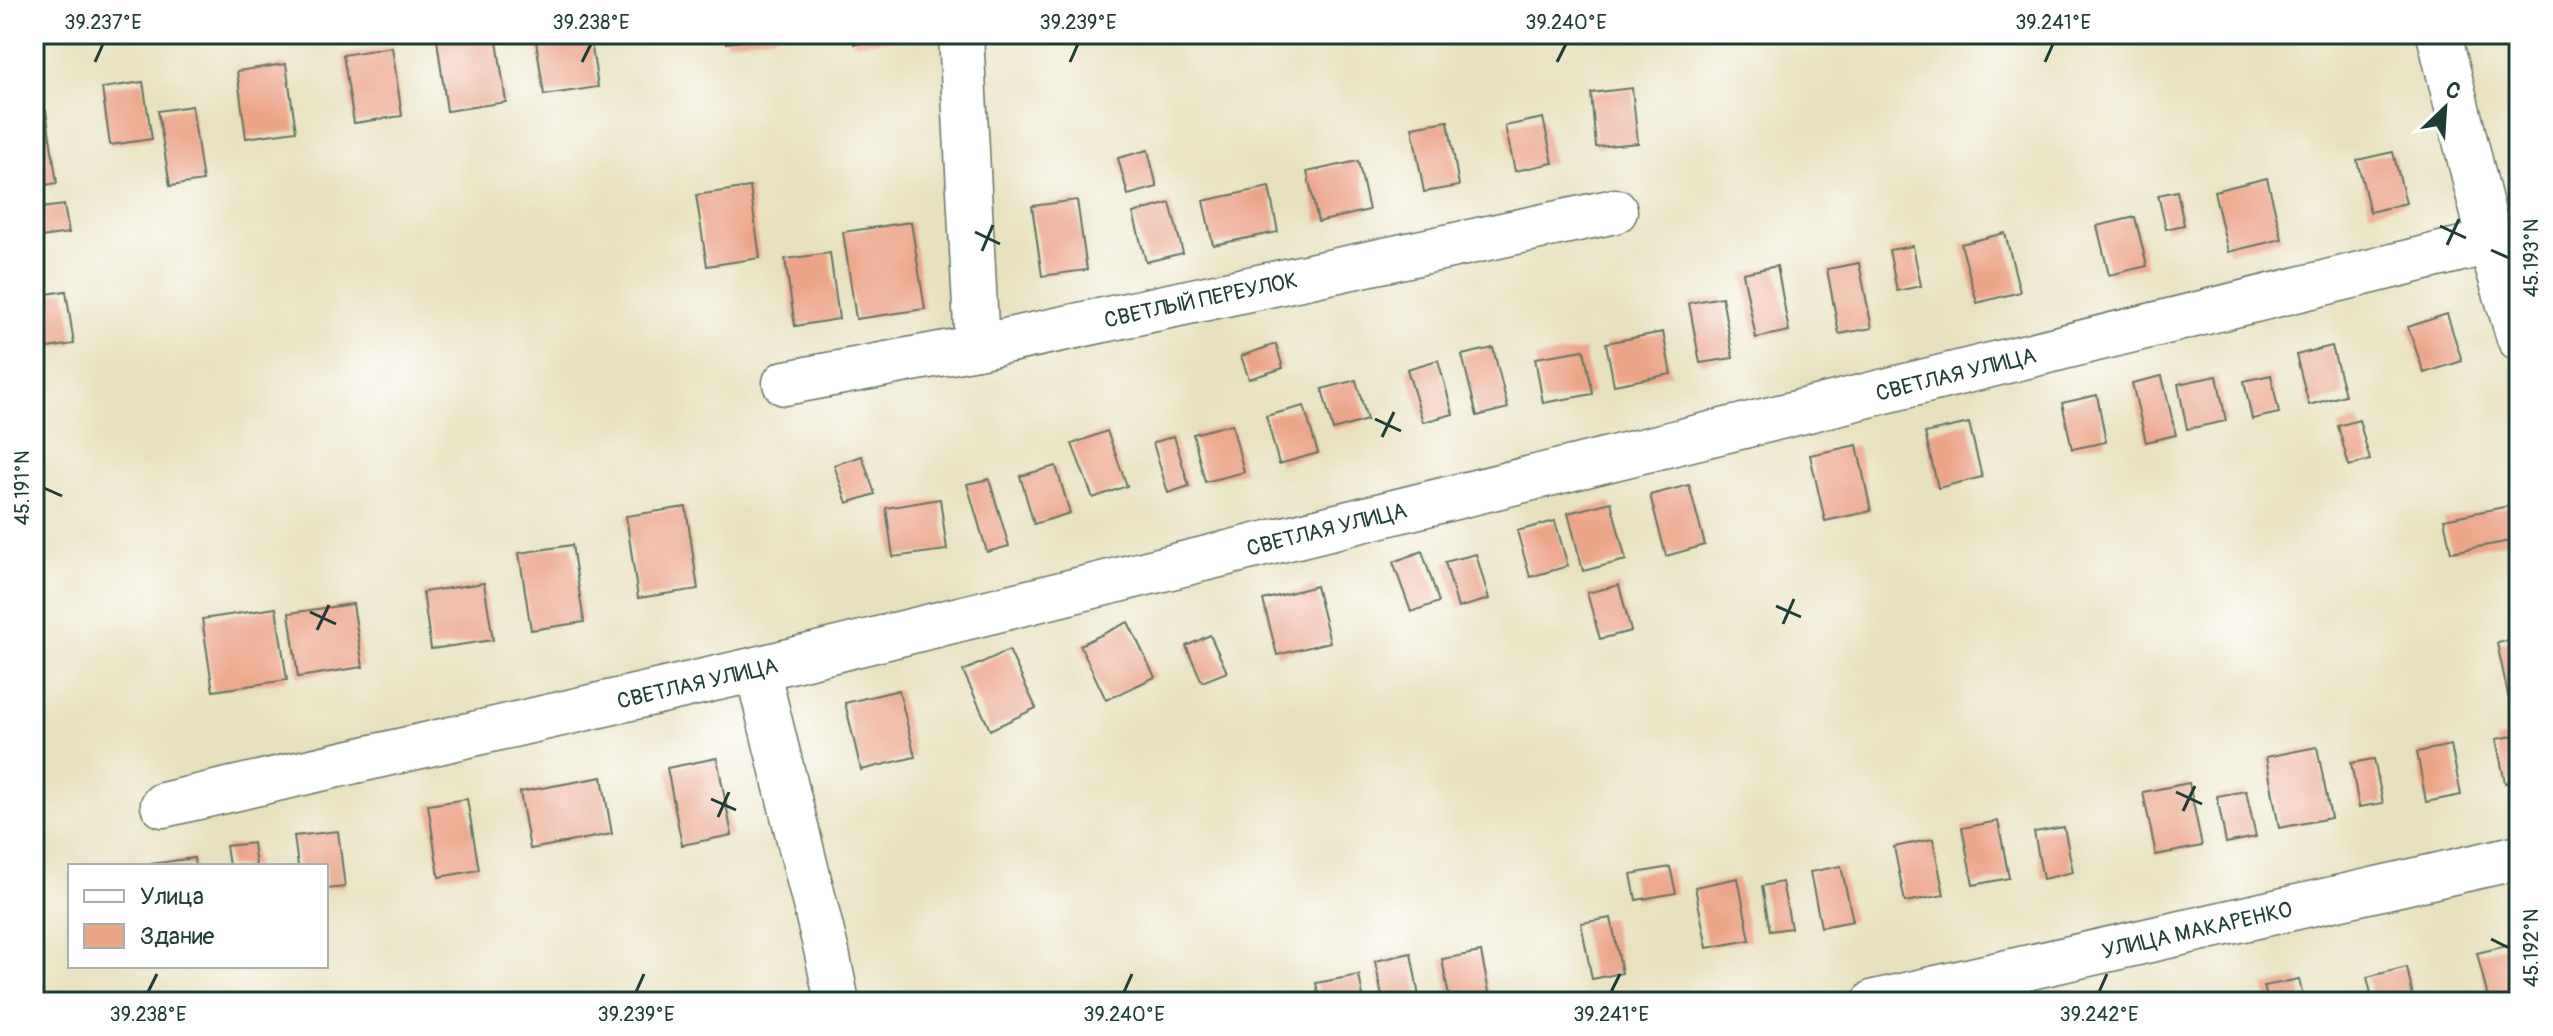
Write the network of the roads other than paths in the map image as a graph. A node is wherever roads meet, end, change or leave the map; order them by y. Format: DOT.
graph roads {
  1 [pos="961,34"];
  2 [pos="2439,34"];
  3 [pos="1615,211"];
  4 [pos="2490,242"];
  5 [pos="2519,338"];
  6 [pos="977,347"];
  7 [pos="785,383"];
  8 [pos="757,669"];
  9 [pos="163,805"];
  10 [pos="2519,857"];
  11 [pos="837,1002"];
  12 [pos="1875,1002"];
  1 -- 6 [label="street"];
  2 -- 4 [label="street"];
  3 -- 6 [label="street, СВЕТЛЫЙ ПЕРЕУЛОК"];
  4 -- 5 [label="street"];
  4 -- 8 [label="street, СВЕТЛАЯ УЛИЦА"];
  6 -- 7 [label="street, СВЕТЛЫЙ ПЕРЕУЛОК"];
  8 -- 9 [label="street, СВЕТЛАЯ УЛИЦА"];
  8 -- 11 [label="street"];
  10 -- 12 [label="street, УЛИЦА МАКАРЕНКО"];
}
